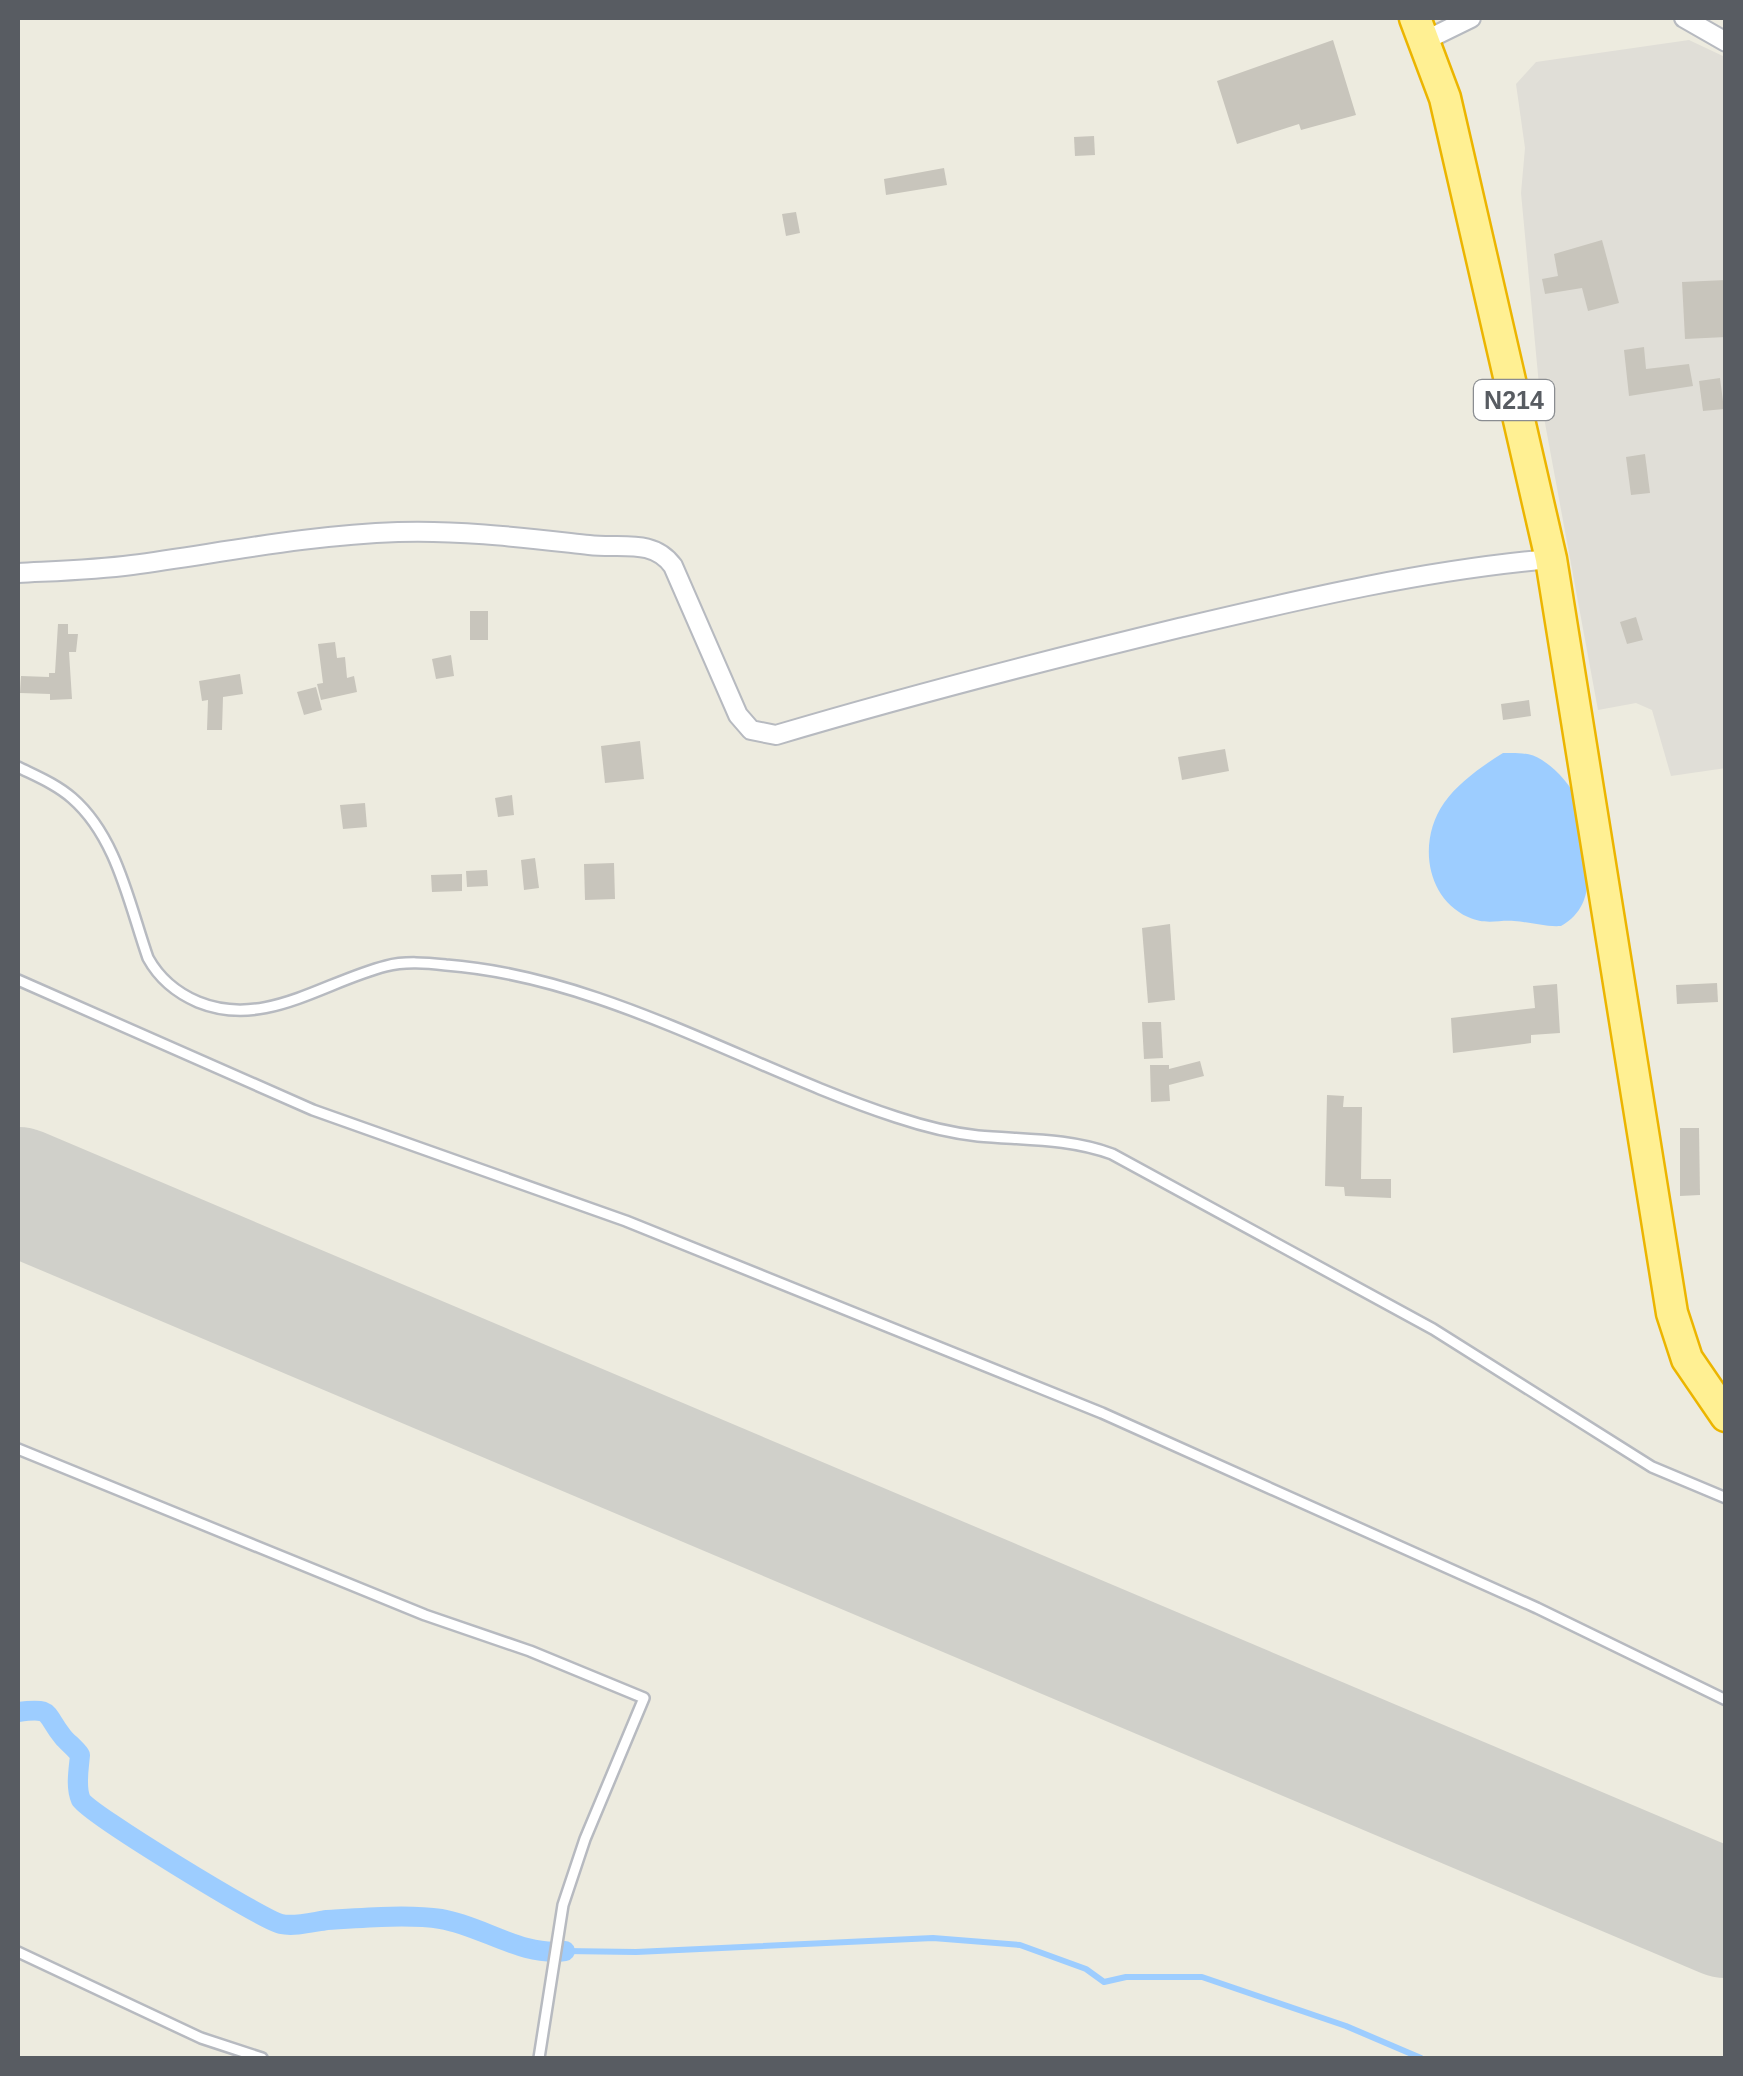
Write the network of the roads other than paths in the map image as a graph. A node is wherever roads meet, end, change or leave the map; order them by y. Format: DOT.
graph roads {
  1 [pos="1471,18"];
  2 [pos="1684,18"];
  3 [pos="1420,29"];
  4 [pos="1726,42"];
  5 [pos="1551,559"];
  6 [pos="18,574"];
  7 [pos="18,766"];
  8 [pos="18,980"];
  9 [pos="1726,1416"];
  10 [pos="18,1450"];
  11 [pos="1726,1498"];
  12 [pos="1726,1700"];
  13 [pos="18,1952"];
  14 [pos="262,2058"];
  15 [pos="538,2058"];
  1 -- 3 [label="street"];
  2 -- 4 [label="street"];
  3 -- 5 [label="highway, N214"];
  5 -- 6 [label="street"];
  5 -- 9 [label="highway, N214"];
  7 -- 11 [label="lane"];
  8 -- 12 [label="lane"];
  10 -- 15 [label="lane"];
  13 -- 14 [label="lane"];
}
